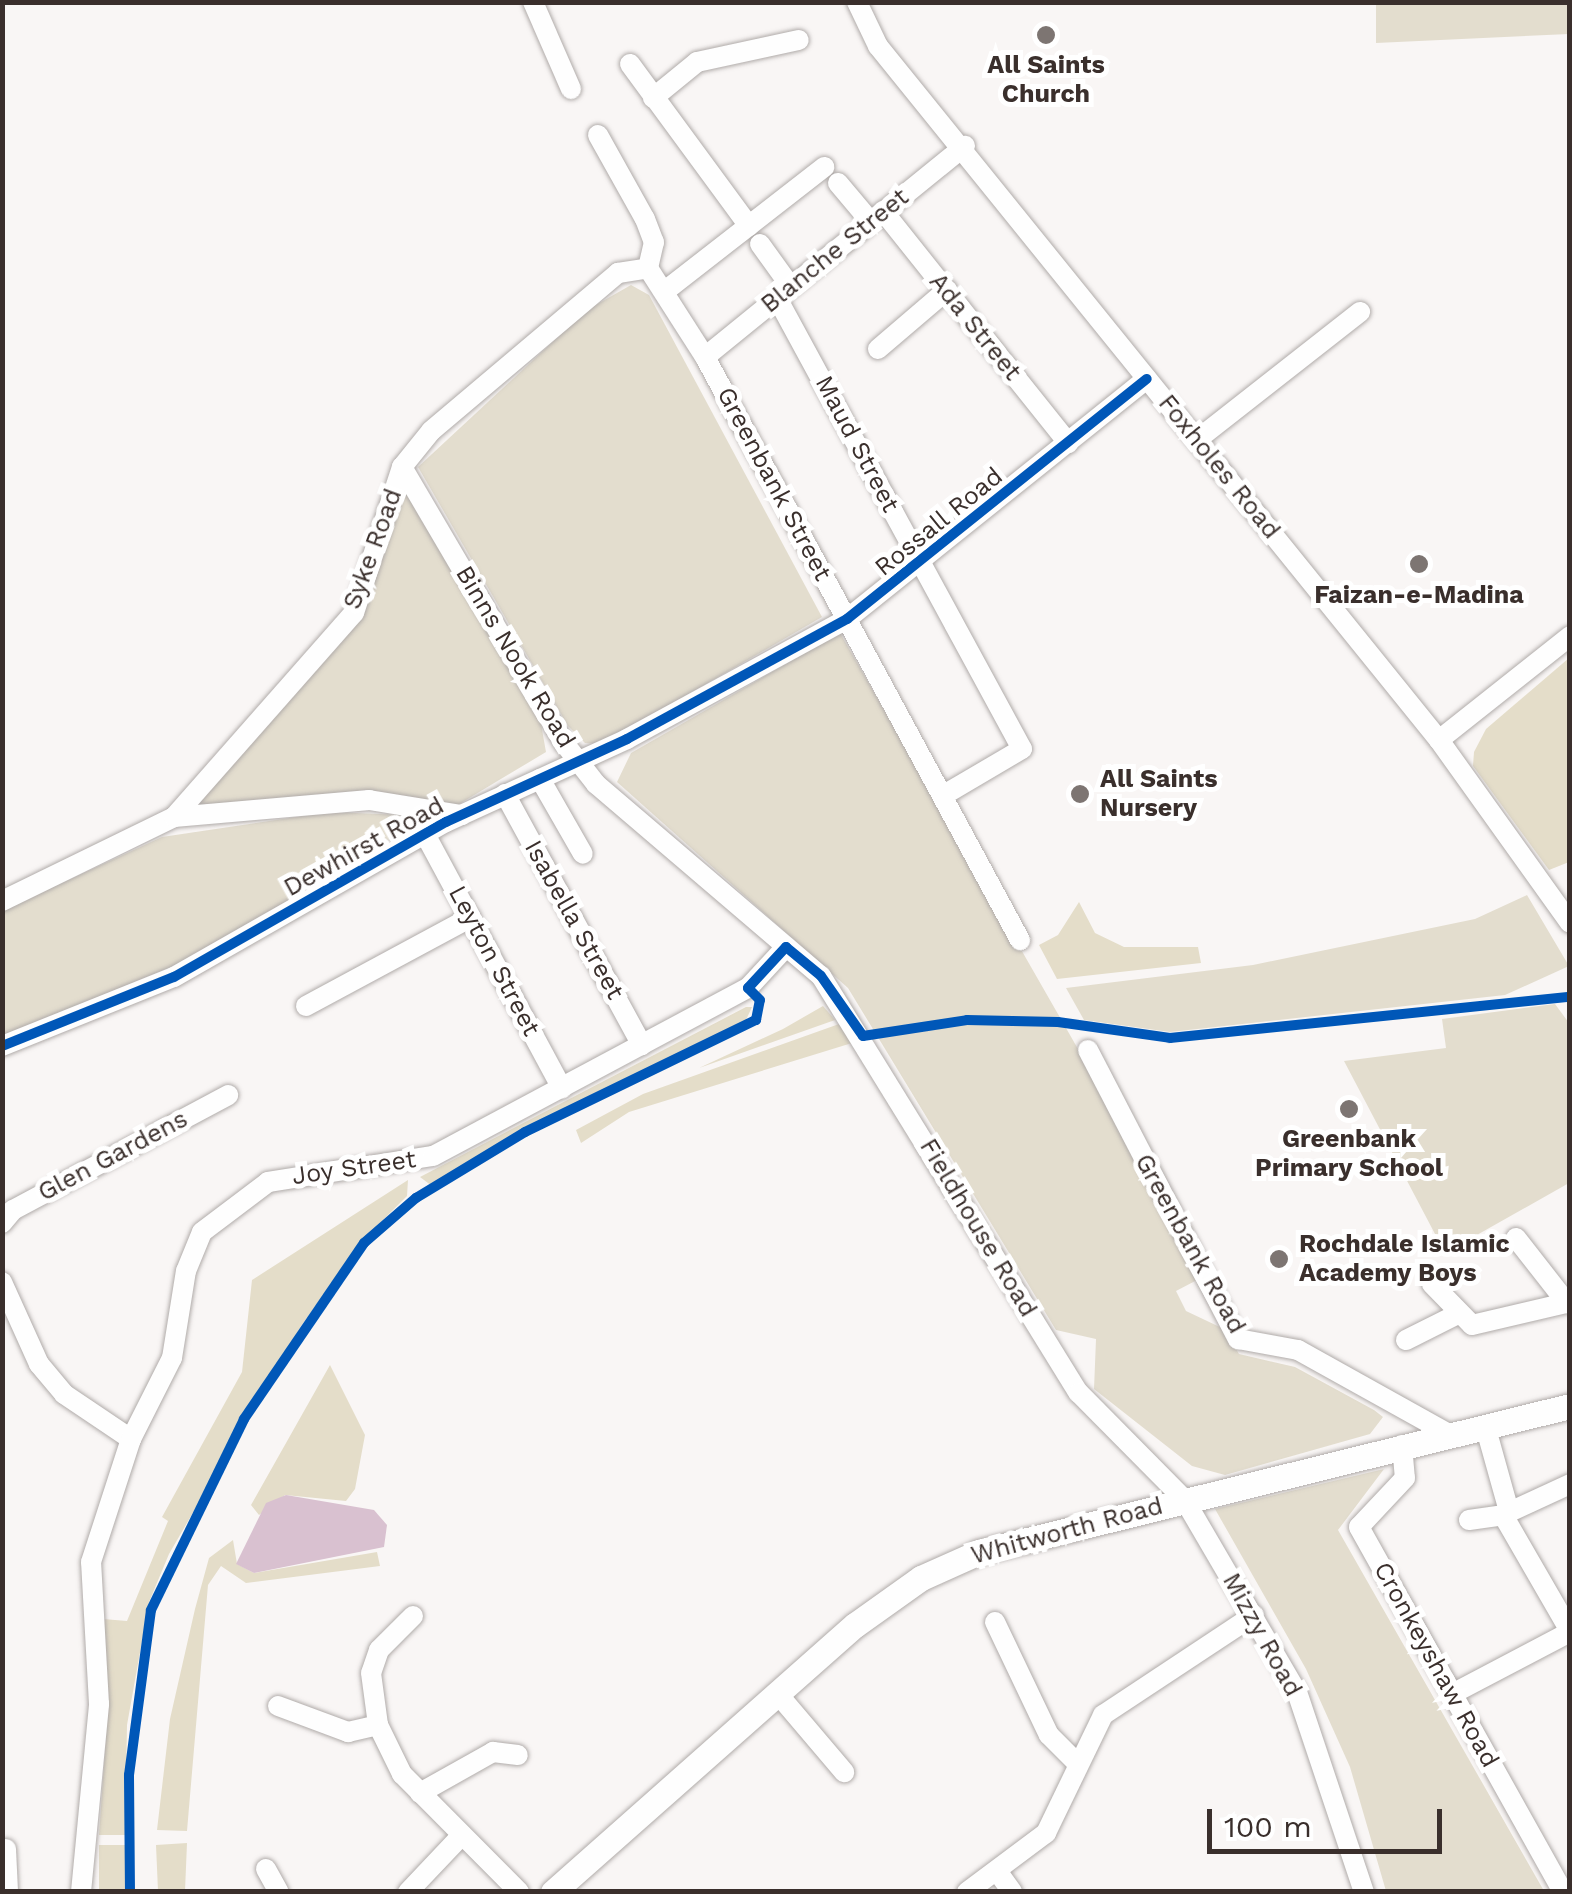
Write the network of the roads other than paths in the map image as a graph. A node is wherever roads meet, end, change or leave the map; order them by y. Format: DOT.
graph roads {
  1 [pos="532,2"];
  2 [pos="857,2"];
  3 [pos="800,40"];
  4 [pos="630,64"];
  5 [pos="571,89"];
  6 [pos="652,98"];
  7 [pos="598,135"];
  8 [pos="965,146"];
  9 [pos="876,216"];
  10 [pos="754,235"];
  11 [pos="648,268"];
  12 [pos="947,290"];
  13 [pos="665,292"];
  14 [pos="784,292"];
  15 [pos="1360,312"];
  16 [pos="878,348"];
  17 [pos="706,356"];
  18 [pos="1148,380"];
  19 [pos="1198,439"];
  20 [pos="1068,443"];
  21 [pos="402,467"];
  22 [pos="920,565"];
  23 [pos="847,618"];
  24 [pos="1570,636"];
  25 [pos="1439,740"];
  26 [pos="581,762"];
  27 [pos="540,779"];
  28 [pos="505,794"];
  29 [pos="944,796"];
  30 [pos="462,815"];
  31 [pos="174,817"];
  32 [pos="425,834"];
  33 [pos="583,854"];
  34 [pos="2,901"];
  35 [pos="471,916"];
  36 [pos="1570,923"];
  37 [pos="1020,940"];
  38 [pos="786,947"];
  39 [pos="306,1006"];
  40 [pos="642,1045"];
  41 [pos="2,1046"];
  42 [pos="1088,1050"];
  43 [pos="562,1088"];
  44 [pos="228,1094"];
  45 [pos="2,1223"];
  46 [pos="1516,1238"];
  47 [pos="2,1282"];
  48 [pos="1432,1284"];
  49 [pos="1568,1302"];
  50 [pos="1466,1319"];
  51 [pos="1406,1340"];
  52 [pos="1570,1406"];
  53 [pos="1449,1434"];
  54 [pos="1488,1436"];
  55 [pos="131,1438"];
  56 [pos="1402,1445"];
  57 [pos="1570,1484"];
  58 [pos="1184,1499"];
  59 [pos="1506,1513"];
  60 [pos="1469,1520"];
  61 [pos="1254,1615"];
  62 [pos="413,1616"];
  63 [pos="995,1622"];
  64 [pos="1570,1631"];
  65 [pos="777,1694"];
  66 [pos="1452,1694"];
  67 [pos="278,1706"];
  68 [pos="378,1725"];
  69 [pos="518,1755"];
  70 [pos="1078,1764"];
  71 [pos="844,1772"];
  72 [pos="420,1794"];
  73 [pos="461,1836"];
  74 [pos="6,1849"];
  75 [pos="1560,1865"];
  76 [pos="266,1869"];
  77 [pos="997,1871"];
  78 [pos="8,1892"];
  79 [pos="81,1892"];
  80 [pos="280,1892"];
  81 [pos="408,1892"];
  82 [pos="519,1892"];
  83 [pos="553,1892"];
  84 [pos="968,1892"];
  85 [pos="1012,1892"];
  86 [pos="1364,1892"];
  87 [pos="1563,1892"];
  1 -- 5 [label="street"];
  2 -- 8 [label="street, Foxholes Road"];
  3 -- 6 [label="street"];
  4 -- 6 [label="street, Maud Street"];
  6 -- 10 [label="street, Maud Street"];
  7 -- 11 [label="street, Greenbank Street"];
  8 -- 9 [label="street, Blanche Street"];
  8 -- 18 [label="street, Foxholes Road"];
  9 -- 10 [label="street, Ada Street"];
  9 -- 12 [label="street, Ada Street"];
  9 -- 14 [label="street, Blanche Street"];
  10 -- 13 [label="street"];
  10 -- 14 [label="street, Maud Street"];
  11 -- 13 [label="street, Greenbank Street"];
  11 -- 21 [label="street, Syke Road"];
  12 -- 16 [label="street"];
  12 -- 20 [label="street, Ada Street"];
  13 -- 17 [label="street, Greenbank Street"];
  14 -- 17 [label="street, Blanche Street"];
  14 -- 22 [label="street, Maud Street"];
  15 -- 19 [label="street"];
  17 -- 23 [label="street, Greenbank Street"];
  18 -- 19 [label="street, Foxholes Road"];
  18 -- 20 [label="street, Rossall Road"];
  19 -- 25 [label="street, Foxholes Road"];
  20 -- 22 [label="street, Rossall Road"];
  21 -- 26 [label="street, Binns Nook Road"];
  21 -- 31 [label="street, Syke Road"];
  22 -- 23 [label="street, Rossall Road"];
  22 -- 29 [label="street, Maud Street"];
  23 -- 26 [label="street, Dewhirst Road"];
  23 -- 29 [label="street, Greenbank Street"];
  24 -- 25 [label="street"];
  25 -- 36 [label="street, Foxholes Road"];
  26 -- 27 [label="street, Dewhirst Road"];
  26 -- 38 [label="street, Binns Nook Road"];
  27 -- 28 [label="street, Dewhirst Road"];
  27 -- 33 [label="street"];
  28 -- 30 [label="street, Dewhirst Road"];
  28 -- 40 [label="street, Isabella Street"];
  29 -- 37 [label="street, Greenbank Street"];
  30 -- 31 [label="street"];
  30 -- 32 [label="street, Dewhirst Road"];
  31 -- 34 [label="street, Syke Road"];
  32 -- 35 [label="street, Leyton Street"];
  32 -- 41 [label="street, Dewhirst Road"];
  35 -- 39 [label="street"];
  35 -- 43 [label="street, Leyton Street"];
  38 -- 40 [label="street, Joy Street"];
  38 -- 58 [label="street, Fieldhouse Road"];
  40 -- 43 [label="street, Joy Street"];
  42 -- 53 [label="street, Greenbank Road"];
  43 -- 55 [label="street, Joy Street"];
  44 -- 45 [label="street, Glen Gardens"];
  46 -- 49 [label="street"];
  47 -- 55 [label="street"];
  48 -- 50 [label="street"];
  49 -- 50 [label="street"];
  50 -- 51 [label="street"];
  52 -- 53 [label="main road, Whitworth Road"];
  53 -- 56 [label="main road, Whitworth Road"];
  54 -- 59 [label="street"];
  55 -- 79 [label="street, Joy Street"];
  56 -- 58 [label="main road, Whitworth Road"];
  56 -- 66 [label="street, Cronkeyshaw Road"];
  57 -- 59 [label="street"];
  58 -- 61 [label="street, Mizzy Road"];
  58 -- 65 [label="main road, Whitworth Road"];
  59 -- 60 [label="street"];
  59 -- 64 [label="street"];
  61 -- 70 [label="street"];
  61 -- 86 [label="street, Mizzy Road"];
  62 -- 68 [label="street"];
  63 -- 70 [label="street"];
  64 -- 66 [label="street"];
  65 -- 71 [label="street"];
  65 -- 83 [label="main road, Whitworth Road"];
  66 -- 75 [label="street, Cronkeyshaw Road"];
  67 -- 68 [label="street"];
  68 -- 72 [label="street"];
  69 -- 72 [label="street"];
  70 -- 77 [label="street"];
  72 -- 73 [label="street"];
  73 -- 81 [label="street"];
  73 -- 82 [label="street"];
  74 -- 78 [label="street"];
  75 -- 87 [label="street, Cronkeyshaw Road"];
  76 -- 80 [label="street"];
  77 -- 84 [label="street"];
  77 -- 85 [label="street"];
}
